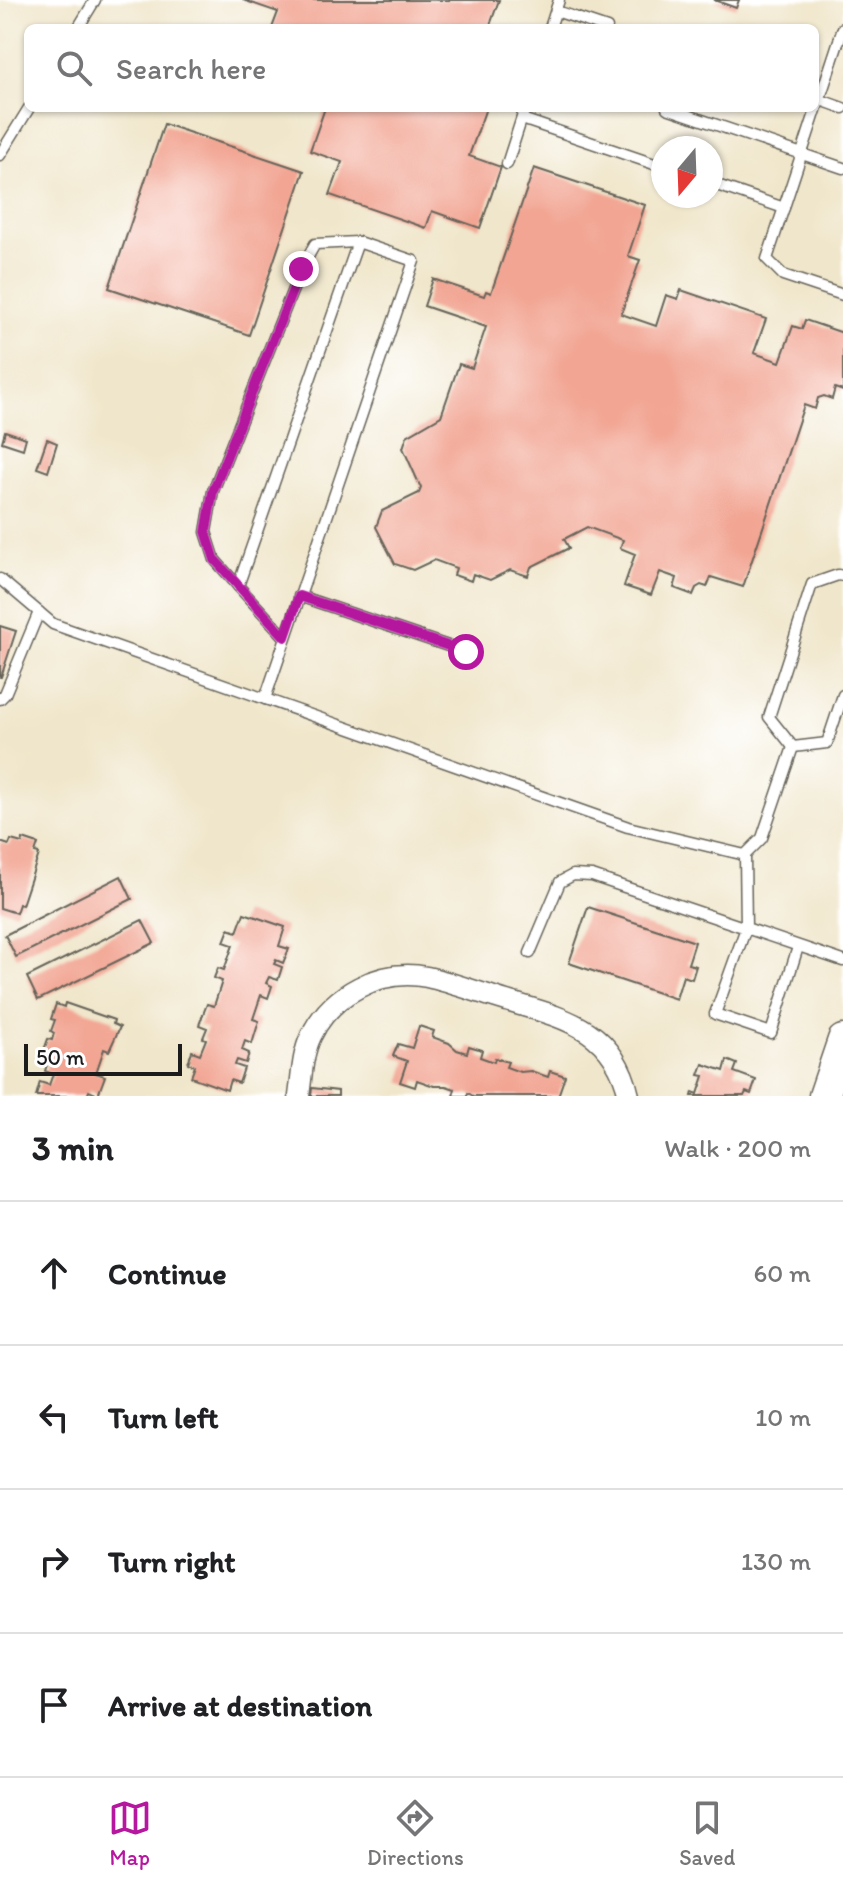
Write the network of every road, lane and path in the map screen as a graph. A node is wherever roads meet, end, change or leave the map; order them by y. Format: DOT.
graph roads {
  1 [pos="95,0"];
  2 [pos="558,5"];
  3 [pos="80,24"];
  4 [pos="551,24"];
  5 [pos="598,24"];
  6 [pos="843,28"];
  7 [pos="819,94"];
  8 [pos="819,100"];
  9 [pos="843,108"];
  10 [pos="27,112"];
  11 [pos="679,112"];
  12 [pos="813,112"];
  13 [pos="524,113"];
  14 [pos="802,154"];
  15 [pos="0,155"];
  16 [pos="651,162"];
  17 [pos="507,164"];
  18 [pos="843,168"];
  19 [pos="723,187"];
  20 [pos="784,208"];
  21 [pos="358,242"];
  22 [pos="843,295"];
  23 [pos="843,576"];
  24 [pos="0,579"];
  25 [pos="238,586"];
  26 [pos="299,596"];
  27 [pos="39,612"];
  28 [pos="285,637"];
  29 [pos="466,652"];
  30 [pos="843,695"];
  31 [pos="0,699"];
  32 [pos="265,699"];
  33 [pos="793,747"];
  34 [pos="745,855"];
  35 [pos="746,928"];
  36 [pos="798,947"];
  37 [pos="530,953"];
  38 [pos="843,961"];
  39 [pos="843,1040"];
  40 [pos="299,1096"];
  41 [pos="629,1096"];
  42 [pos="824,1096"];
  1 -- 3 [label="lane"];
  2 -- 4 [label="lane"];
  2 -- 5 [label="lane"];
  6 -- 7 [label="lane"];
  8 -- 9 [label="lane"];
  10 -- 15 [label="lane"];
  11 -- 14 [label="lane"];
  12 -- 14 [label="lane"];
  13 -- 16 [label="lane"];
  13 -- 17 [label="lane"];
  14 -- 18 [label="lane"];
  14 -- 20 [label="lane"];
  19 -- 20 [label="lane"];
  20 -- 22 [label="lane"];
  21 -- 25 [label="lane"];
  21 -- 25 [label="lane"];
  21 -- 26 [label="lane"];
  23 -- 33 [label="lane"];
  24 -- 27 [label="lane"];
  25 -- 28 [label="lane"];
  26 -- 28 [label="lane"];
  26 -- 29 [label="lane"];
  27 -- 31 [label="lane"];
  27 -- 32 [label="lane"];
  28 -- 32 [label="lane"];
  30 -- 33 [label="lane"];
  32 -- 34 [label="lane"];
  33 -- 34 [label="lane"];
  34 -- 35 [label="lane"];
  35 -- 36 [label="lane"];
  35 -- 36 [label="lane"];
  35 -- 37 [label="lane"];
  36 -- 38 [label="lane"];
  39 -- 42 [label="street"];
  40 -- 41 [label="street"];
}
